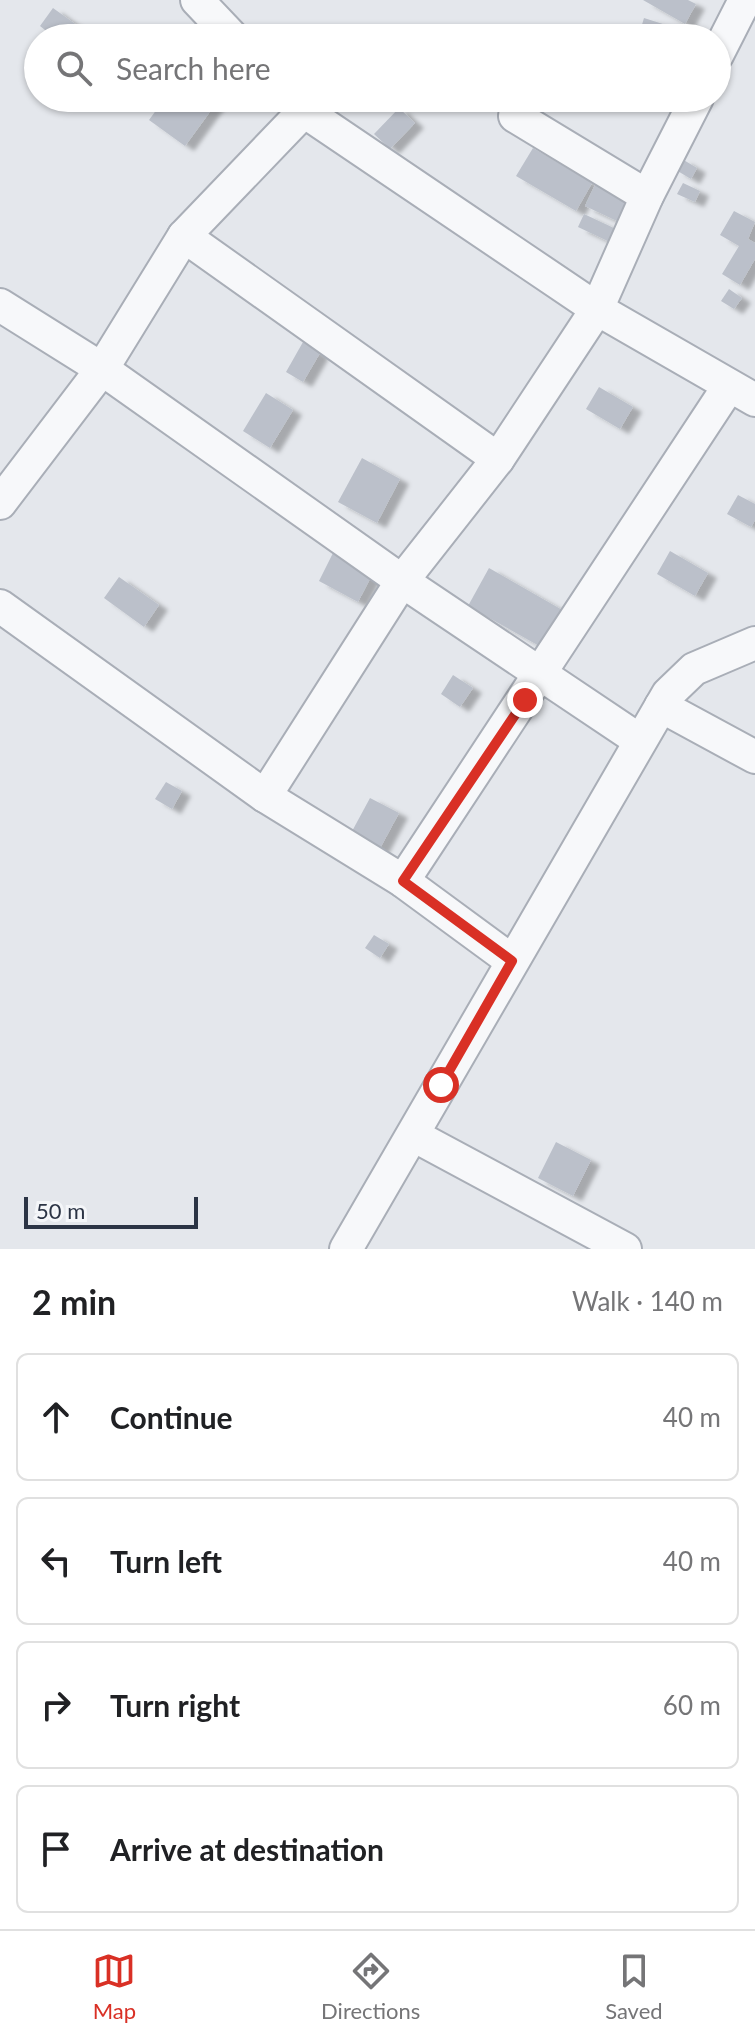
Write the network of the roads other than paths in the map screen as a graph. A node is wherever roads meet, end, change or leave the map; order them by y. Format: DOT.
graph roads {
  1 [pos="197,0"];
  2 [pos="745,0"];
  3 [pos="220,24"];
  4 [pos="731,28"];
  5 [pos="291,112"];
  6 [pos="310,112"];
  7 [pos="690,112"];
  8 [pos="515,116"];
  9 [pos="647,196"];
  10 [pos="184,236"];
  11 [pos="0,305"];
  12 [pos="597,309"];
  13 [pos="102,369"];
  14 [pos="742,393"];
  15 [pos="498,459"];
  16 [pos="4,491"];
  17 [pos="402,581"];
  18 [pos="0,606"];
  19 [pos="755,643"];
  20 [pos="542,674"];
  21 [pos="661,706"];
  22 [pos="639,740"];
  23 [pos="755,757"];
  24 [pos="265,796"];
  25 [pos="403,881"];
  26 [pos="512,961"];
  27 [pos="413,1135"];
  28 [pos="346,1249"];
  29 [pos="625,1249"];
  1 -- 3 [label="street"];
  2 -- 4 [label="street"];
  5 -- 10 [label="street"];
  6 -- 12 [label="street"];
  7 -- 9 [label="street"];
  8 -- 9 [label="street"];
  9 -- 12 [label="street"];
  10 -- 13 [label="street"];
  10 -- 15 [label="street"];
  11 -- 13 [label="street"];
  12 -- 14 [label="street"];
  12 -- 15 [label="street"];
  13 -- 16 [label="street"];
  13 -- 17 [label="street"];
  14 -- 20 [label="street"];
  15 -- 17 [label="street"];
  17 -- 20 [label="street"];
  17 -- 24 [label="street"];
  18 -- 24 [label="street"];
  19 -- 21 [label="street"];
  20 -- 22 [label="street"];
  20 -- 25 [label="street"];
  21 -- 22 [label="street"];
  21 -- 23 [label="street"];
  22 -- 26 [label="street"];
  24 -- 25 [label="street"];
  25 -- 26 [label="street"];
  26 -- 27 [label="street"];
  27 -- 28 [label="street"];
  27 -- 29 [label="street"];
}
